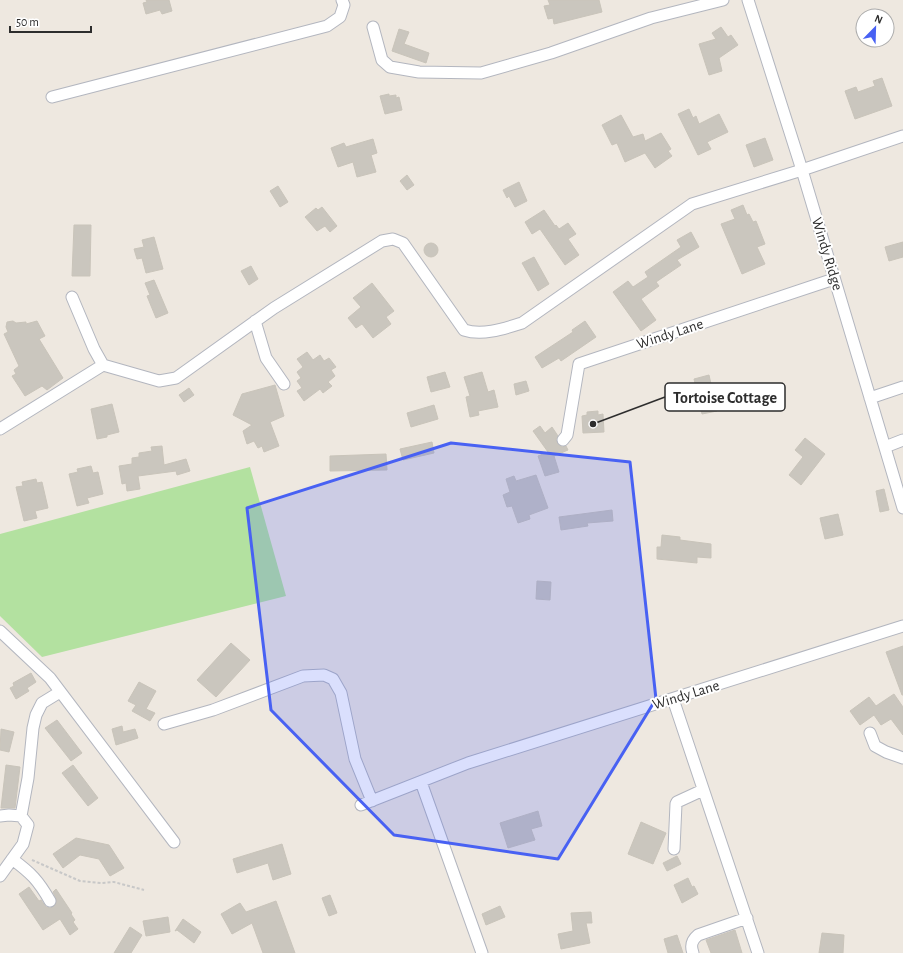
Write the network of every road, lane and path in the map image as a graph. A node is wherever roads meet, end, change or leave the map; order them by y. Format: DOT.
graph roads {
  1 [pos="342,0"];
  2 [pos="723,0"];
  3 [pos="748,0"];
  4 [pos="373,26"];
  5 [pos="52,97"];
  6 [pos="903,136"];
  7 [pos="802,170"];
  8 [pos="834,279"];
  9 [pos="72,298"];
  10 [pos="255,321"];
  11 [pos="103,365"];
  12 [pos="284,384"];
  13 [pos="903,387"];
  14 [pos="870,398"];
  15 [pos="0,429"];
  16 [pos="563,440"];
  17 [pos="903,440"];
  18 [pos="885,447"];
  19 [pos="903,508"];
  20 [pos="903,626"];
  21 [pos="0,631"];
  22 [pos="60,692"];
  23 [pos="672,699"];
  24 [pos="164,724"];
  25 [pos="870,733"];
  26 [pos="903,758"];
  27 [pos="422,782"];
  28 [pos="703,790"];
  29 [pos="0,816"];
  30 [pos="21,816"];
  31 [pos="174,842"];
  32 [pos="674,849"];
  33 [pos="12,859"];
  34 [pos="0,876"];
  35 [pos="144,890"];
  36 [pos="50,901"];
  37 [pos="746,918"];
  38 [pos="482,953"];
  39 [pos="693,953"];
  40 [pos="758,953"];
  1 -- 5 [label="street"];
  2 -- 4 [label="street"];
  3 -- 7 [label="street, Windy Ridge"];
  6 -- 7 [label="street"];
  7 -- 8 [label="street, Windy Ridge"];
  7 -- 10 [label="street"];
  8 -- 14 [label="street, Windy Ridge"];
  8 -- 16 [label="street, Windy Lane"];
  9 -- 11 [label="street"];
  10 -- 11 [label="street"];
  10 -- 12 [label="street"];
  11 -- 15 [label="street"];
  13 -- 14 [label="street"];
  14 -- 18 [label="street, Windy Ridge"];
  17 -- 18 [label="street"];
  18 -- 19 [label="street, Windy Ridge"];
  20 -- 23 [label="street, Windy Lane"];
  21 -- 22 [label="street"];
  22 -- 30 [label="street"];
  22 -- 31 [label="street"];
  23 -- 27 [label="street, Windy Lane"];
  23 -- 28 [label="street"];
  24 -- 27 [label="street, Windy Lane"];
  25 -- 26 [label="street"];
  27 -- 38 [label="street"];
  28 -- 32 [label="street"];
  28 -- 37 [label="street"];
  29 -- 30 [label="street"];
  30 -- 33 [label="street"];
  33 -- 34 [label="street"];
  33 -- 35 [label="path"];
  33 -- 36 [label="street"];
  37 -- 39 [label="street"];
  37 -- 40 [label="street"];
}
